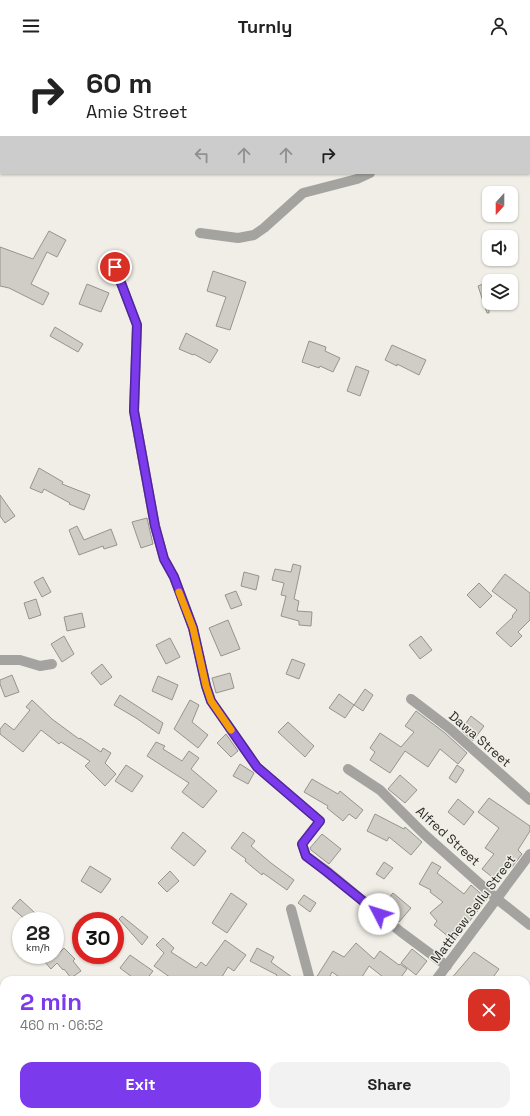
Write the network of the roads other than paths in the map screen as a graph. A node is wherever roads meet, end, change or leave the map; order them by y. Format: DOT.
graph roads {
  1 [pos="368,174"];
  2 [pos="200,232"];
  3 [pos="115,267"];
  4 [pos="0,660"];
  5 [pos="52,664"];
  6 [pos="412,699"];
  7 [pos="348,769"];
  8 [pos="530,800"];
  9 [pos="530,854"];
  10 [pos="497,899"];
  11 [pos="291,909"];
  12 [pos="530,925"];
  13 [pos="446,966"];
  14 [pos="309,976"];
  15 [pos="439,976"];
  1 -- 2 [label="street"];
  3 -- 13 [label="street"];
  4 -- 5 [label="street"];
  6 -- 8 [label="street, Dawa Street"];
  7 -- 10 [label="street, Alfred Street"];
  9 -- 10 [label="street, Matthew Sellu Street"];
  10 -- 12 [label="street, Alfred Street"];
  10 -- 13 [label="street, Matthew Sellu Street"];
  11 -- 14 [label="street"];
  13 -- 15 [label="street, Matthew Sellu Street"];
}
